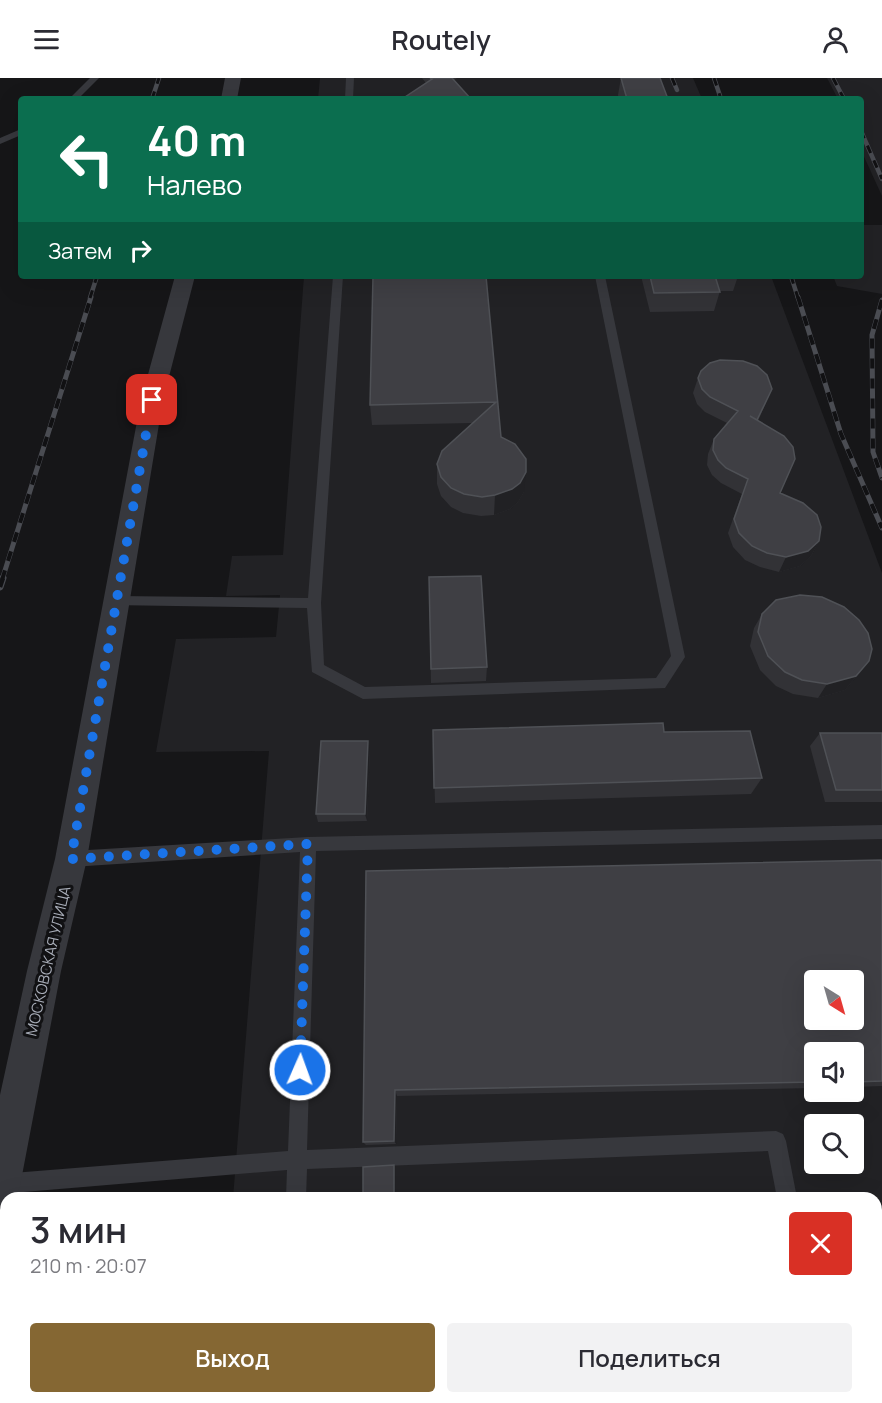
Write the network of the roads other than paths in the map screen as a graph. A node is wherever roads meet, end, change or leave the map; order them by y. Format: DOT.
graph roads {
  1 [pos="95,78"];
  2 [pos="233,78"];
  3 [pos="350,78"];
  4 [pos="76,96"];
  5 [pos="230,96"];
  6 [pos="349,96"];
  7 [pos="18,133"];
  8 [pos="0,141"];
  9 [pos="184,279"];
  10 [pos="338,279"];
  11 [pos="601,279"];
  12 [pos="116,601"];
  13 [pos="314,603"];
  14 [pos="882,832"];
  15 [pos="308,844"];
  16 [pos="71,859"];
  17 [pos="297,1160"];
  18 [pos="0,1185"];
  19 [pos="296,1192"];
  20 [pos="786,1192"];
  1 -- 4 [label="lane"];
  2 -- 5 [label="street"];
  3 -- 6 [label="lane"];
  7 -- 8 [label="lane"];
  9 -- 12 [label="street, МОСКОВСКАЯ УЛИЦА"];
  10 -- 13 [label="lane"];
  11 -- 13 [label="lane"];
  12 -- 13 [label="lane"];
  12 -- 16 [label="street, МОСКОВСКАЯ УЛИЦА"];
  14 -- 15 [label="lane"];
  15 -- 16 [label="lane"];
  15 -- 17 [label="lane"];
  16 -- 18 [label="street, МОСКОВСКАЯ УЛИЦА"];
  17 -- 18 [label="lane"];
  17 -- 19 [label="lane"];
  17 -- 20 [label="lane"];
}
